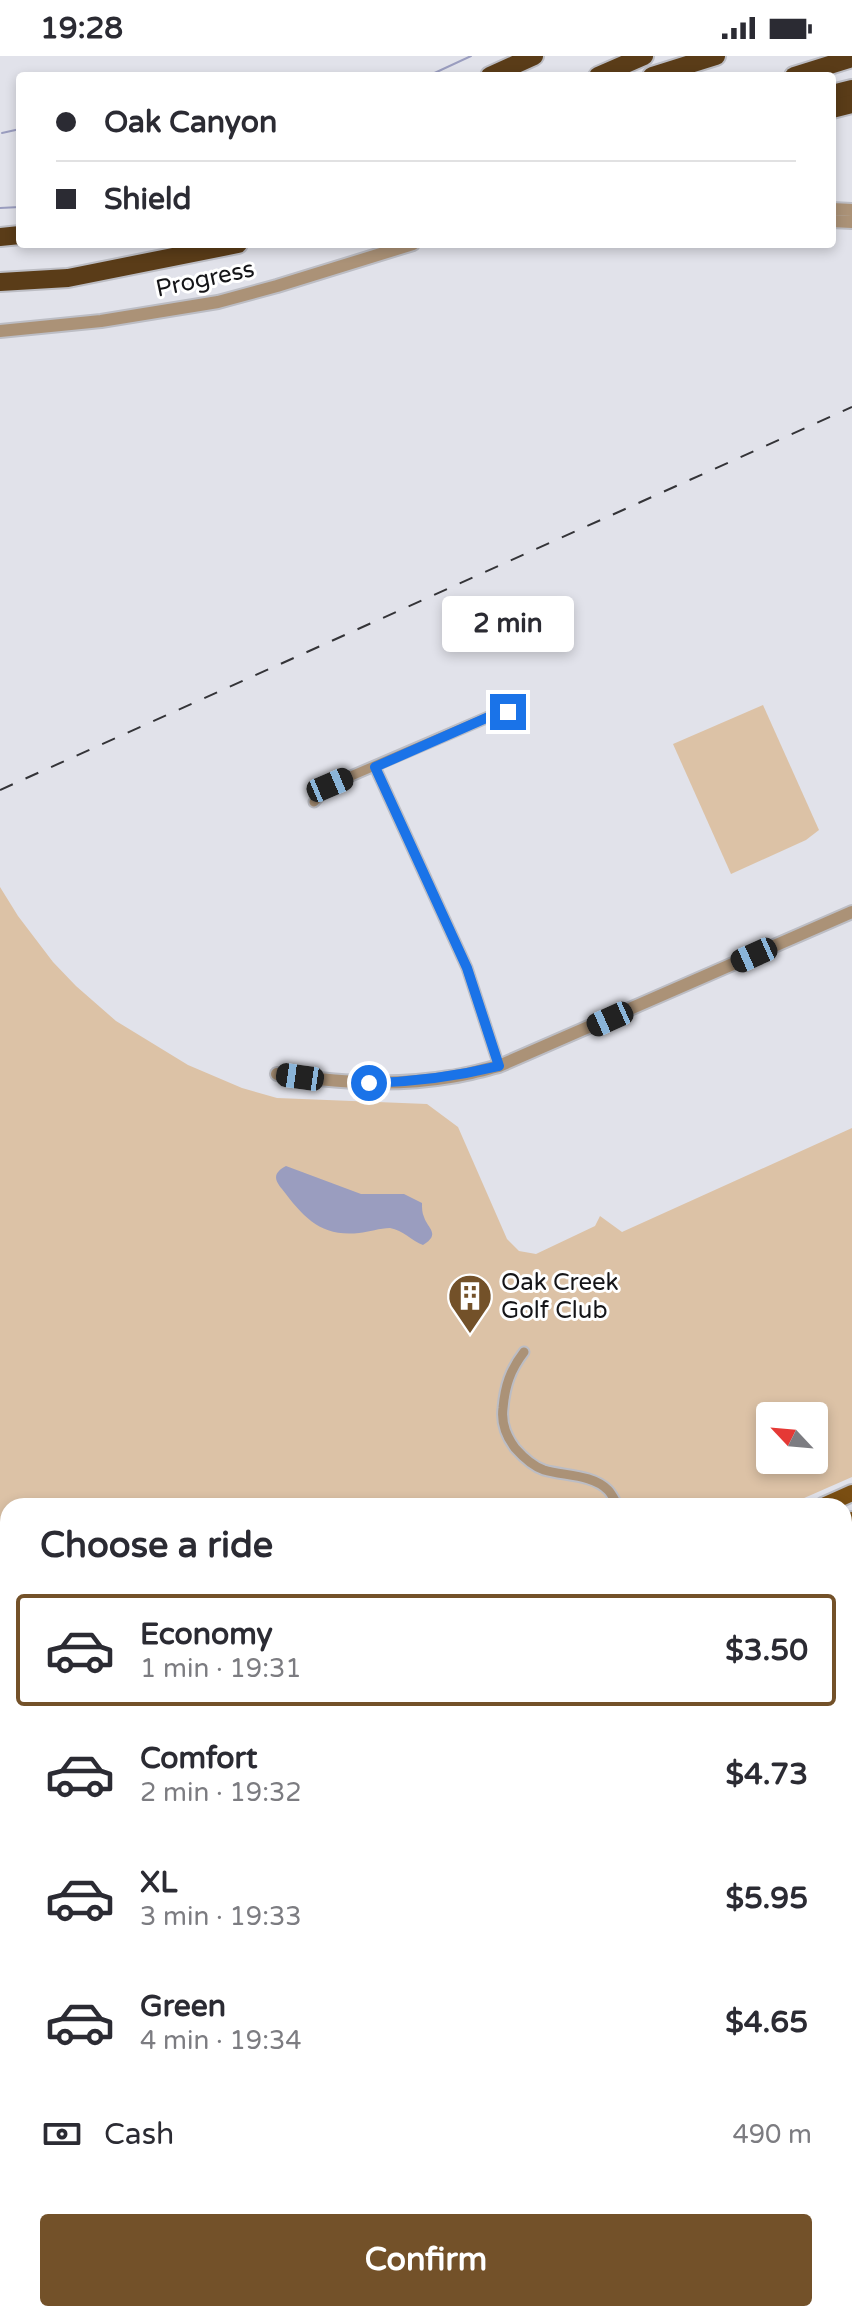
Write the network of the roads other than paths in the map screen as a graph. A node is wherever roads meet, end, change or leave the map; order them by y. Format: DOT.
graph roads {
  1 [pos="534,56"];
  2 [pos="644,56"];
  3 [pos="716,56"];
  4 [pos="852,58"];
  5 [pos="499,72"];
  6 [pos="607,72"];
  7 [pos="665,72"];
  8 [pos="807,72"];
  9 [pos="218,248"];
  10 [pos="400,248"];
  11 [pos="0,282"];
  12 [pos="0,331"];
  13 [pos="508,712"];
  14 [pos="375,767"];
  15 [pos="314,802"];
  16 [pos="852,912"];
  17 [pos="499,1066"];
  18 [pos="277,1074"];
  19 [pos="524,1352"];
  20 [pos="613,1498"];
  1 -- 5 [label="highway"];
  2 -- 6 [label="highway"];
  3 -- 7 [label="highway"];
  4 -- 8 [label="highway"];
  9 -- 11 [label="highway"];
  10 -- 12 [label="street, Progress"];
  13 -- 14 [label="street"];
  14 -- 15 [label="street"];
  14 -- 17 [label="street"];
  16 -- 17 [label="street"];
  17 -- 18 [label="street"];
  19 -- 20 [label="street"];
}
